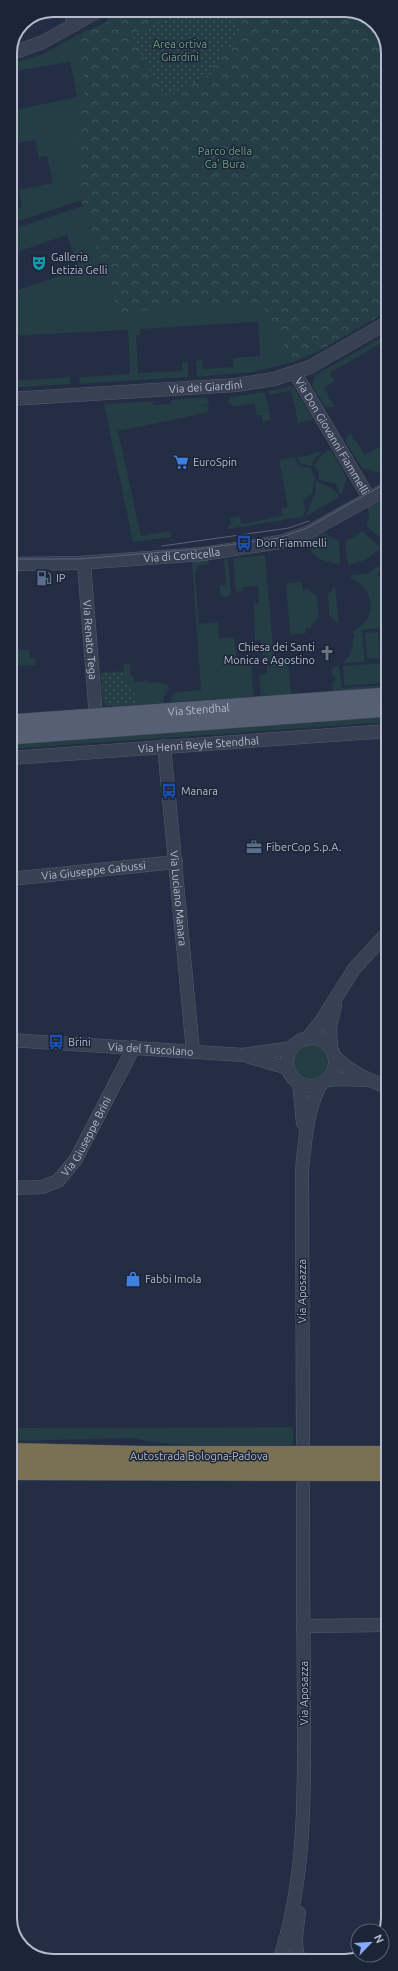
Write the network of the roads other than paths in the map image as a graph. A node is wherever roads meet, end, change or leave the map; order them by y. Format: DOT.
graph roads {
  1 [pos="72,17"];
  2 [pos="88,17"];
  3 [pos="74,25"];
  4 [pos="17,52"];
  5 [pos="381,326"];
  6 [pos="295,373"];
  7 [pos="17,398"];
  8 [pos="381,492"];
  9 [pos="369,498"];
  10 [pos="84,563"];
  11 [pos="17,564"];
  12 [pos="381,697"];
  13 [pos="381,709"];
  14 [pos="96,717"];
  15 [pos="17,723"];
  16 [pos="381,730"];
  17 [pos="17,735"];
  18 [pos="164,746"];
  19 [pos="17,757"];
  20 [pos="176,862"];
  21 [pos="17,878"];
  22 [pos="381,940"];
  23 [pos="337,996"];
  24 [pos="307,1038"];
  25 [pos="17,1040"];
  26 [pos="134,1047"];
  27 [pos="292,1048"];
  28 [pos="193,1051"];
  29 [pos="333,1053"];
  30 [pos="243,1055"];
  31 [pos="288,1068"];
  32 [pos="368,1081"];
  33 [pos="323,1082"];
  34 [pos="299,1083"];
  35 [pos="381,1085"];
  36 [pos="305,1139"];
  37 [pos="17,1188"];
  38 [pos="303,1443"];
  39 [pos="17,1453"];
  40 [pos="381,1456"];
  41 [pos="381,1471"];
  42 [pos="17,1472"];
  43 [pos="303,1485"];
  44 [pos="381,1625"];
  45 [pos="303,1626"];
  46 [pos="295,1900"];
  47 [pos="281,1954"];
  48 [pos="297,1954"];
  1 -- 3 [label="street"];
  2 -- 3 [label="street"];
  3 -- 4 [label="street"];
  5 -- 6 [label="street, Via dei Giardini"];
  6 -- 7 [label="street, Via dei Giardini"];
  6 -- 9 [label="street, Via Don Giovanni Fiammelli"];
  8 -- 9 [label="street, Via di Corticella"];
  9 -- 10 [label="street, Via di Corticella"];
  10 -- 11 [label="street, Via di Corticella"];
  10 -- 14 [label="street, Via Renato Tega"];
  12 -- 14 [label="main road, Via Stendhal"];
  13 -- 17 [label="main road, Via Stendhal"];
  14 -- 15 [label="main road, Via Stendhal"];
  16 -- 18 [label="street, Via Henri Beyle Stendhal"];
  18 -- 19 [label="street, Via Henri Beyle Stendhal"];
  18 -- 20 [label="street, Via Luciano Manara"];
  20 -- 21 [label="street, Via Giuseppe Gabussi"];
  20 -- 28 [label="street, Via Luciano Manara"];
  22 -- 23 [label="street"];
  23 -- 24 [label="street"];
  23 -- 29 [label="street"];
  24 -- 27 [label="street"];
  24 -- 29 [label="street"];
  25 -- 26 [label="street, Via del Tuscolano"];
  26 -- 28 [label="street, Via del Tuscolano"];
  26 -- 37 [label="street, Via Giuseppe Brini"];
  27 -- 30 [label="street"];
  27 -- 31 [label="street"];
  28 -- 30 [label="street, Via del Tuscolano"];
  29 -- 32 [label="street"];
  29 -- 33 [label="street"];
  30 -- 31 [label="street"];
  31 -- 34 [label="street"];
  32 -- 33 [label="street"];
  32 -- 35 [label="street"];
  33 -- 34 [label="street"];
  33 -- 36 [label="street, Via Aposazza"];
  34 -- 36 [label="street, Via Aposazza"];
  36 -- 38 [label="street, Via Aposazza"];
  39 -- 40 [label="highway, Autostrada Bologna-Padova"];
  41 -- 42 [label="highway, Autostrada Bologna-Padova"];
  43 -- 45 [label="street, Via Aposazza"];
  44 -- 45 [label="street"];
  45 -- 46 [label="street, Via Aposazza"];
  46 -- 47 [label="street, Via Aposazza"];
  46 -- 48 [label="street, Via Aposazza"];
}
